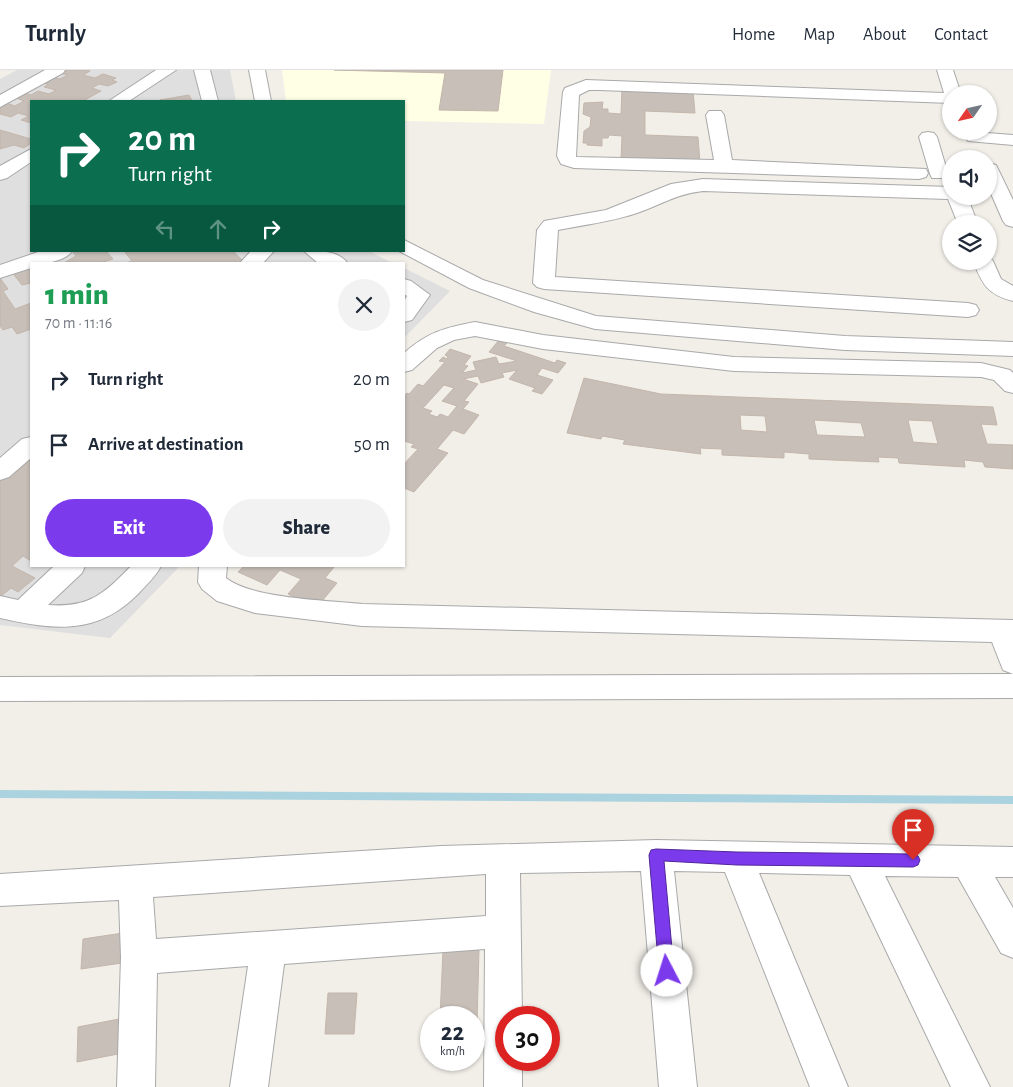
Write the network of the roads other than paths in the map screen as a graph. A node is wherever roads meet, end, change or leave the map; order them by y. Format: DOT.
graph roads {
  1 [pos="57,70"];
  2 [pos="168,70"];
  3 [pos="202,70"];
  4 [pos="257,70"];
  5 [pos="623,70"];
  6 [pos="945,70"];
  7 [pos="950,85"];
  8 [pos="942,92"];
  9 [pos="942,93"];
  10 [pos="120,100"];
  11 [pos="210,100"];
  12 [pos="263,100"];
  13 [pos="0,102"];
  14 [pos="714,115"];
  15 [pos="998,124"];
  16 [pos="1013,125"];
  17 [pos="928,137"];
  18 [pos="998,138"];
  19 [pos="1013,140"];
  20 [pos="30,155"];
  21 [pos="724,166"];
  22 [pos="942,168"];
  23 [pos="0,174"];
  24 [pos="942,175"];
  25 [pos="1013,178"];
  26 [pos="997,181"];
  27 [pos="997,191"];
  28 [pos="942,193"];
  29 [pos="1013,221"];
  30 [pos="405,247"];
  31 [pos="59,252"];
  32 [pos="263,252"];
  33 [pos="315,252"];
  34 [pos="251,262"];
  35 [pos="332,262"];
  36 [pos="986,270"];
  37 [pos="0,272"];
  38 [pos="405,286"];
  39 [pos="1013,295"];
  40 [pos="783,298"];
  41 [pos="831,301"];
  42 [pos="968,310"];
  43 [pos="405,314"];
  44 [pos="782,338"];
  45 [pos="845,343"];
  46 [pos="1013,349"];
  47 [pos="405,364"];
  48 [pos="1013,386"];
  49 [pos="30,446"];
  50 [pos="0,471"];
  51 [pos="71,567"];
  52 [pos="147,567"];
  53 [pos="213,567"];
  54 [pos="11,610"];
  55 [pos="1007,630"];
  56 [pos="1013,662"];
  57 [pos="1013,686"];
  58 [pos="0,689"];
  59 [pos="656,855"];
  60 [pos="504,858"];
  61 [pos="737,859"];
  62 [pos="859,859"];
  63 [pos="968,862"];
  64 [pos="1013,862"];
  65 [pos="134,882"];
  66 [pos="0,892"];
  67 [pos="503,932"];
  68 [pos="1013,941"];
  69 [pos="268,948"];
  70 [pos="139,956"];
  71 [pos="136,1087"];
  72 [pos="249,1087"];
  73 [pos="503,1087"];
  74 [pos="678,1087"];
  75 [pos="829,1087"];
  76 [pos="970,1087"];
  1 -- 13 [label="street"];
  2 -- 10 [label="street"];
  3 -- 11 [label="street"];
  4 -- 12 [label="street"];
  5 -- 8 [label="street"];
  6 -- 7 [label="street"];
  9 -- 21 [label="street"];
  14 -- 21 [label="street"];
  15 -- 16 [label="street"];
  17 -- 22 [label="street"];
  18 -- 19 [label="street"];
  20 -- 23 [label="street"];
  21 -- 24 [label="street"];
  25 -- 26 [label="street"];
  27 -- 29 [label="street"];
  28 -- 40 [label="street"];
  30 -- 44 [label="street"];
  31 -- 37 [label="street"];
  32 -- 34 [label="street"];
  33 -- 35 [label="street"];
  36 -- 39 [label="street"];
  38 -- 43 [label="street"];
  40 -- 41 [label="street"];
  40 -- 44 [label="street"];
  41 -- 42 [label="street"];
  41 -- 45 [label="street"];
  44 -- 45 [label="street"];
  45 -- 46 [label="street"];
  47 -- 48 [label="street"];
  49 -- 50 [label="street"];
  51 -- 54 [label="street"];
  52 -- 54 [label="street"];
  53 -- 55 [label="street"];
  55 -- 56 [label="street"];
  57 -- 58 [label="street"];
  59 -- 60 [label="street"];
  59 -- 61 [label="street"];
  59 -- 74 [label="street"];
  60 -- 65 [label="street"];
  60 -- 67 [label="street"];
  61 -- 62 [label="street"];
  61 -- 75 [label="street"];
  62 -- 63 [label="street"];
  62 -- 76 [label="street"];
  63 -- 64 [label="street"];
  63 -- 68 [label="street"];
  65 -- 66 [label="street"];
  65 -- 70 [label="street"];
  67 -- 69 [label="street"];
  67 -- 73 [label="street"];
  69 -- 70 [label="street"];
  69 -- 72 [label="street"];
  70 -- 71 [label="street"];
}
